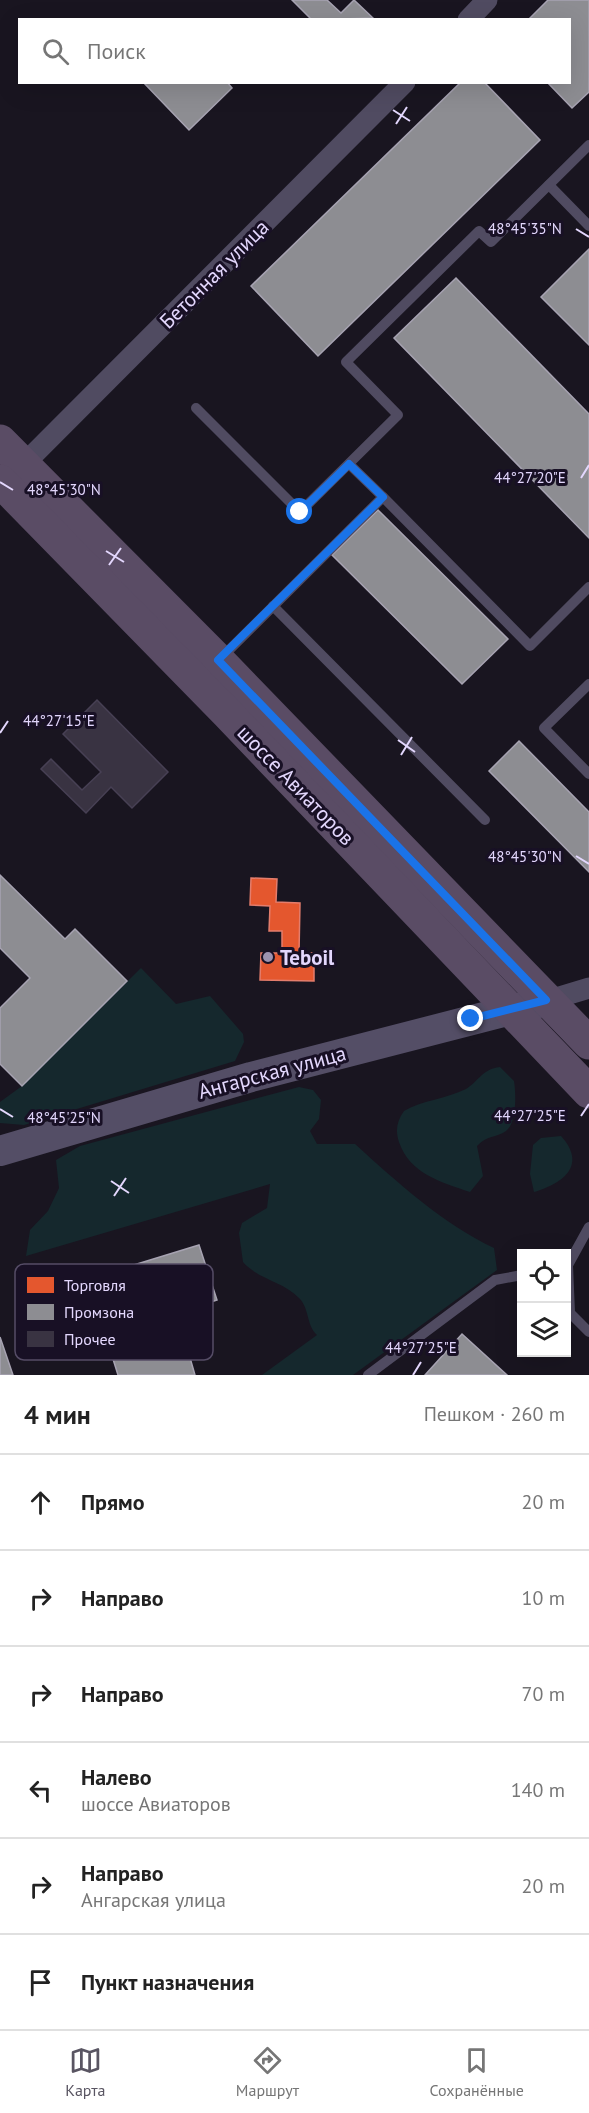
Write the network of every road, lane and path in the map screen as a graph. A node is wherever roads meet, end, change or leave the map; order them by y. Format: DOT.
graph roads {
  1 [pos="487,0"];
  2 [pos="470,18"];
  3 [pos="403,84"];
  4 [pos="589,145"];
  5 [pos="549,185"];
  6 [pos="589,226"];
  7 [pos="196,408"];
  8 [pos="0,441"];
  9 [pos="349,464"];
  10 [pos="9,477"];
  11 [pos="383,497"];
  12 [pos="589,587"];
  13 [pos="273,606"];
  14 [pos="218,660"];
  15 [pos="589,684"];
  16 [pos="589,774"];
  17 [pos="485,820"];
  18 [pos="589,988"];
  19 [pos="546,1000"];
  20 [pos="509,1010"];
  21 [pos="589,1043"];
  22 [pos="589,1092"];
  23 [pos="0,1151"];
  24 [pos="589,1227"];
  25 [pos="571,1258"];
  26 [pos="517,1276"];
  27 [pos="569,1303"];
  28 [pos="589,1332"];
  29 [pos="368,1375"];
  1 -- 2 [label="street"];
  3 -- 10 [label="street, Бетонная улица"];
  4 -- 5 [label="lane"];
  5 -- 6 [label="lane"];
  5 -- 9 [label="lane"];
  7 -- 9 [label="lane"];
  8 -- 10 [label="main road, шоссе Авиаторов"];
  9 -- 11 [label="lane"];
  10 -- 14 [label="main road, шоссе Авиаторов"];
  10 -- 20 [label="main road, шоссе Авиаторов"];
  11 -- 12 [label="lane"];
  11 -- 13 [label="lane"];
  13 -- 14 [label="lane"];
  13 -- 17 [label="lane"];
  14 -- 19 [label="main road, шоссе Авиаторов"];
  15 -- 16 [label="lane"];
  18 -- 19 [label="street"];
  19 -- 20 [label="main road, Ангарская улица"];
  19 -- 21 [label="main road, шоссе Авиаторов"];
  20 -- 22 [label="main road, шоссе Авиаторов"];
  20 -- 23 [label="main road, Ангарская улица"];
  24 -- 25 [label="lane"];
  26 -- 29 [label="lane"];
  27 -- 28 [label="lane"];
}
